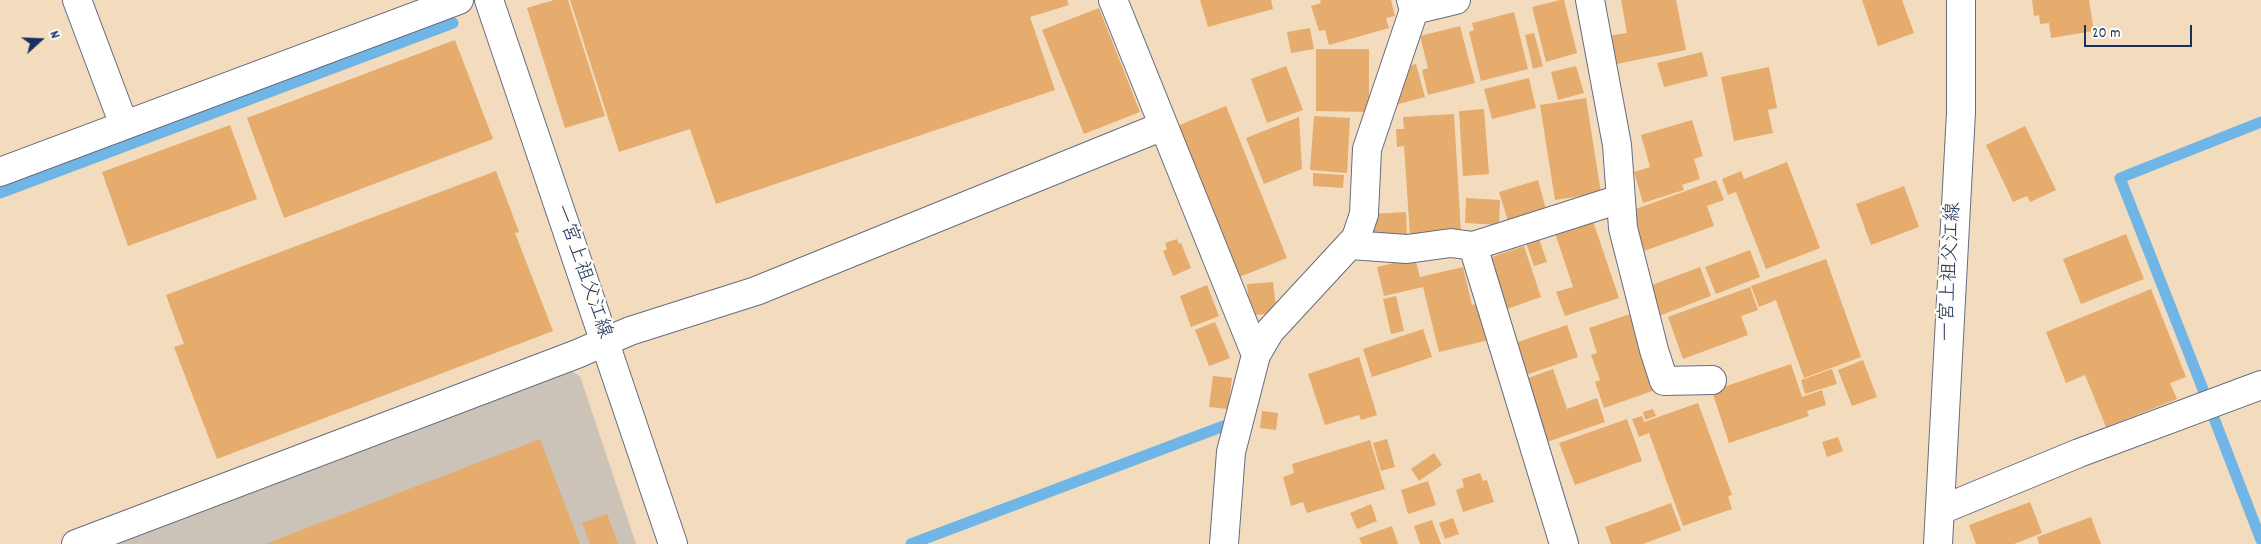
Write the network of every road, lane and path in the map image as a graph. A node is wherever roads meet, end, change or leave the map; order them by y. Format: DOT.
graph roads {
  1 [pos="77,0"];
  2 [pos="459,0"];
  3 [pos="489,0"];
  4 [pos="1113,0"];
  5 [pos="1456,0"];
  6 [pos="1590,0"];
  7 [pos="1961,0"];
  8 [pos="1412,5"];
  9 [pos="124,125"];
  10 [pos="1163,126"];
  11 [pos="0,172"];
  12 [pos="1620,199"];
  13 [pos="1350,245"];
  14 [pos="1473,246"];
  15 [pos="605,342"];
  16 [pos="1256,355"];
  17 [pos="1712,380"];
  18 [pos="2261,384"];
  19 [pos="1940,510"];
  20 [pos="76,544"];
  21 [pos="673,544"];
  22 [pos="1224,544"];
  23 [pos="1564,544"];
  24 [pos="1938,544"];
  1 -- 9 [label="street"];
  2 -- 9 [label="street"];
  3 -- 15 [label="street, 一宮上祖父江線"];
  4 -- 10 [label="street"];
  5 -- 8 [label="street"];
  6 -- 12 [label="street"];
  7 -- 19 [label="street, 一宮上祖父江線"];
  8 -- 13 [label="street"];
  9 -- 11 [label="street"];
  10 -- 15 [label="street"];
  10 -- 16 [label="street"];
  12 -- 14 [label="street"];
  12 -- 17 [label="street"];
  13 -- 14 [label="street"];
  13 -- 16 [label="street"];
  14 -- 23 [label="street"];
  15 -- 20 [label="street"];
  15 -- 21 [label="street, 一宮上祖父江線"];
  16 -- 22 [label="street"];
  18 -- 19 [label="street"];
  19 -- 24 [label="street, 一宮上祖父江線"];
}
